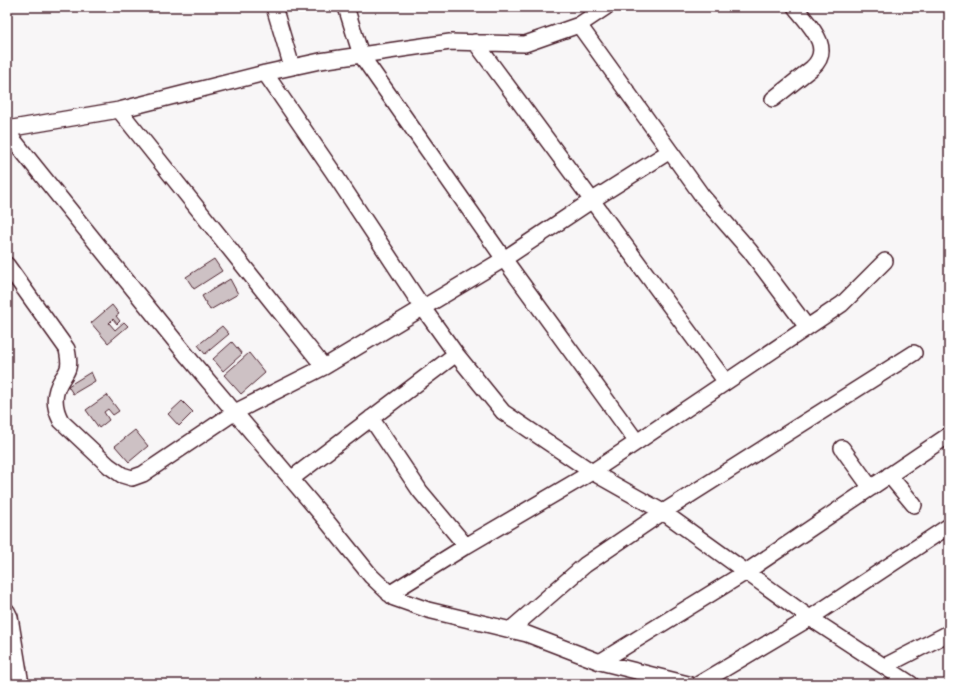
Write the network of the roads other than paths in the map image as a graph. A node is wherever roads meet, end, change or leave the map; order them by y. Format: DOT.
graph roads {
  1 [pos="274,7"];
  2 [pos="346,7"];
  3 [pos="606,7"];
  4 [pos="795,7"];
  5 [pos="579,25"];
  6 [pos="475,42"];
  7 [pos="361,55"];
  8 [pos="292,67"];
  9 [pos="265,73"];
  10 [pos="773,99"];
  11 [pos="119,110"];
  12 [pos="7,129"];
  13 [pos="7,132"];
  14 [pos="670,151"];
  15 [pos="591,201"];
  16 [pos="504,259"];
  17 [pos="885,261"];
  18 [pos="7,265"];
  19 [pos="423,308"];
  20 [pos="807,328"];
  21 [pos="914,353"];
  22 [pos="456,354"];
  23 [pos="324,367"];
  24 [pos="726,382"];
  25 [pos="235,412"];
  26 [pos="371,418"];
  27 [pos="949,435"];
  28 [pos="638,442"];
  29 [pos="842,448"];
  30 [pos="592,472"];
  31 [pos="889,475"];
  32 [pos="291,479"];
  33 [pos="871,488"];
  34 [pos="914,505"];
  35 [pos="663,512"];
  36 [pos="949,526"];
  37 [pos="466,546"];
  38 [pos="746,572"];
  39 [pos="388,594"];
  40 [pos="7,611"];
  41 [pos="810,618"];
  42 [pos="510,630"];
  43 [pos="949,633"];
  44 [pos="600,662"];
  45 [pos="885,666"];
  46 [pos="21,684"];
  47 [pos="688,684"];
  48 [pos="699,684"];
  49 [pos="911,684"];
  1 -- 8 [label="street"];
  2 -- 7 [label="street"];
  3 -- 5 [label="street"];
  4 -- 10 [label="street"];
  5 -- 6 [label="street"];
  5 -- 14 [label="street"];
  6 -- 7 [label="street"];
  6 -- 15 [label="street"];
  7 -- 8 [label="street"];
  7 -- 16 [label="street"];
  8 -- 9 [label="street"];
  9 -- 11 [label="street"];
  9 -- 19 [label="street"];
  11 -- 12 [label="street"];
  11 -- 23 [label="street"];
  13 -- 25 [label="street"];
  14 -- 15 [label="street"];
  14 -- 20 [label="street"];
  15 -- 16 [label="street"];
  15 -- 24 [label="street"];
  16 -- 19 [label="street"];
  16 -- 28 [label="street"];
  17 -- 20 [label="street"];
  18 -- 25 [label="street"];
  19 -- 22 [label="street"];
  19 -- 23 [label="street"];
  20 -- 24 [label="street"];
  21 -- 35 [label="street"];
  22 -- 26 [label="street"];
  22 -- 30 [label="street"];
  23 -- 25 [label="street"];
  24 -- 28 [label="street"];
  25 -- 32 [label="street"];
  26 -- 32 [label="street"];
  26 -- 37 [label="street"];
  27 -- 31 [label="street"];
  28 -- 30 [label="street"];
  29 -- 33 [label="street"];
  30 -- 35 [label="street"];
  30 -- 37 [label="street"];
  31 -- 33 [label="street"];
  31 -- 34 [label="street"];
  32 -- 39 [label="street"];
  33 -- 38 [label="street"];
  35 -- 38 [label="street"];
  35 -- 42 [label="street"];
  36 -- 41 [label="street"];
  37 -- 39 [label="street"];
  38 -- 41 [label="street"];
  38 -- 44 [label="street"];
  39 -- 42 [label="street"];
  40 -- 46 [label="street"];
  41 -- 45 [label="street"];
  41 -- 48 [label="street"];
  42 -- 44 [label="street"];
  43 -- 45 [label="street"];
  44 -- 47 [label="street"];
  45 -- 49 [label="street"];
}
